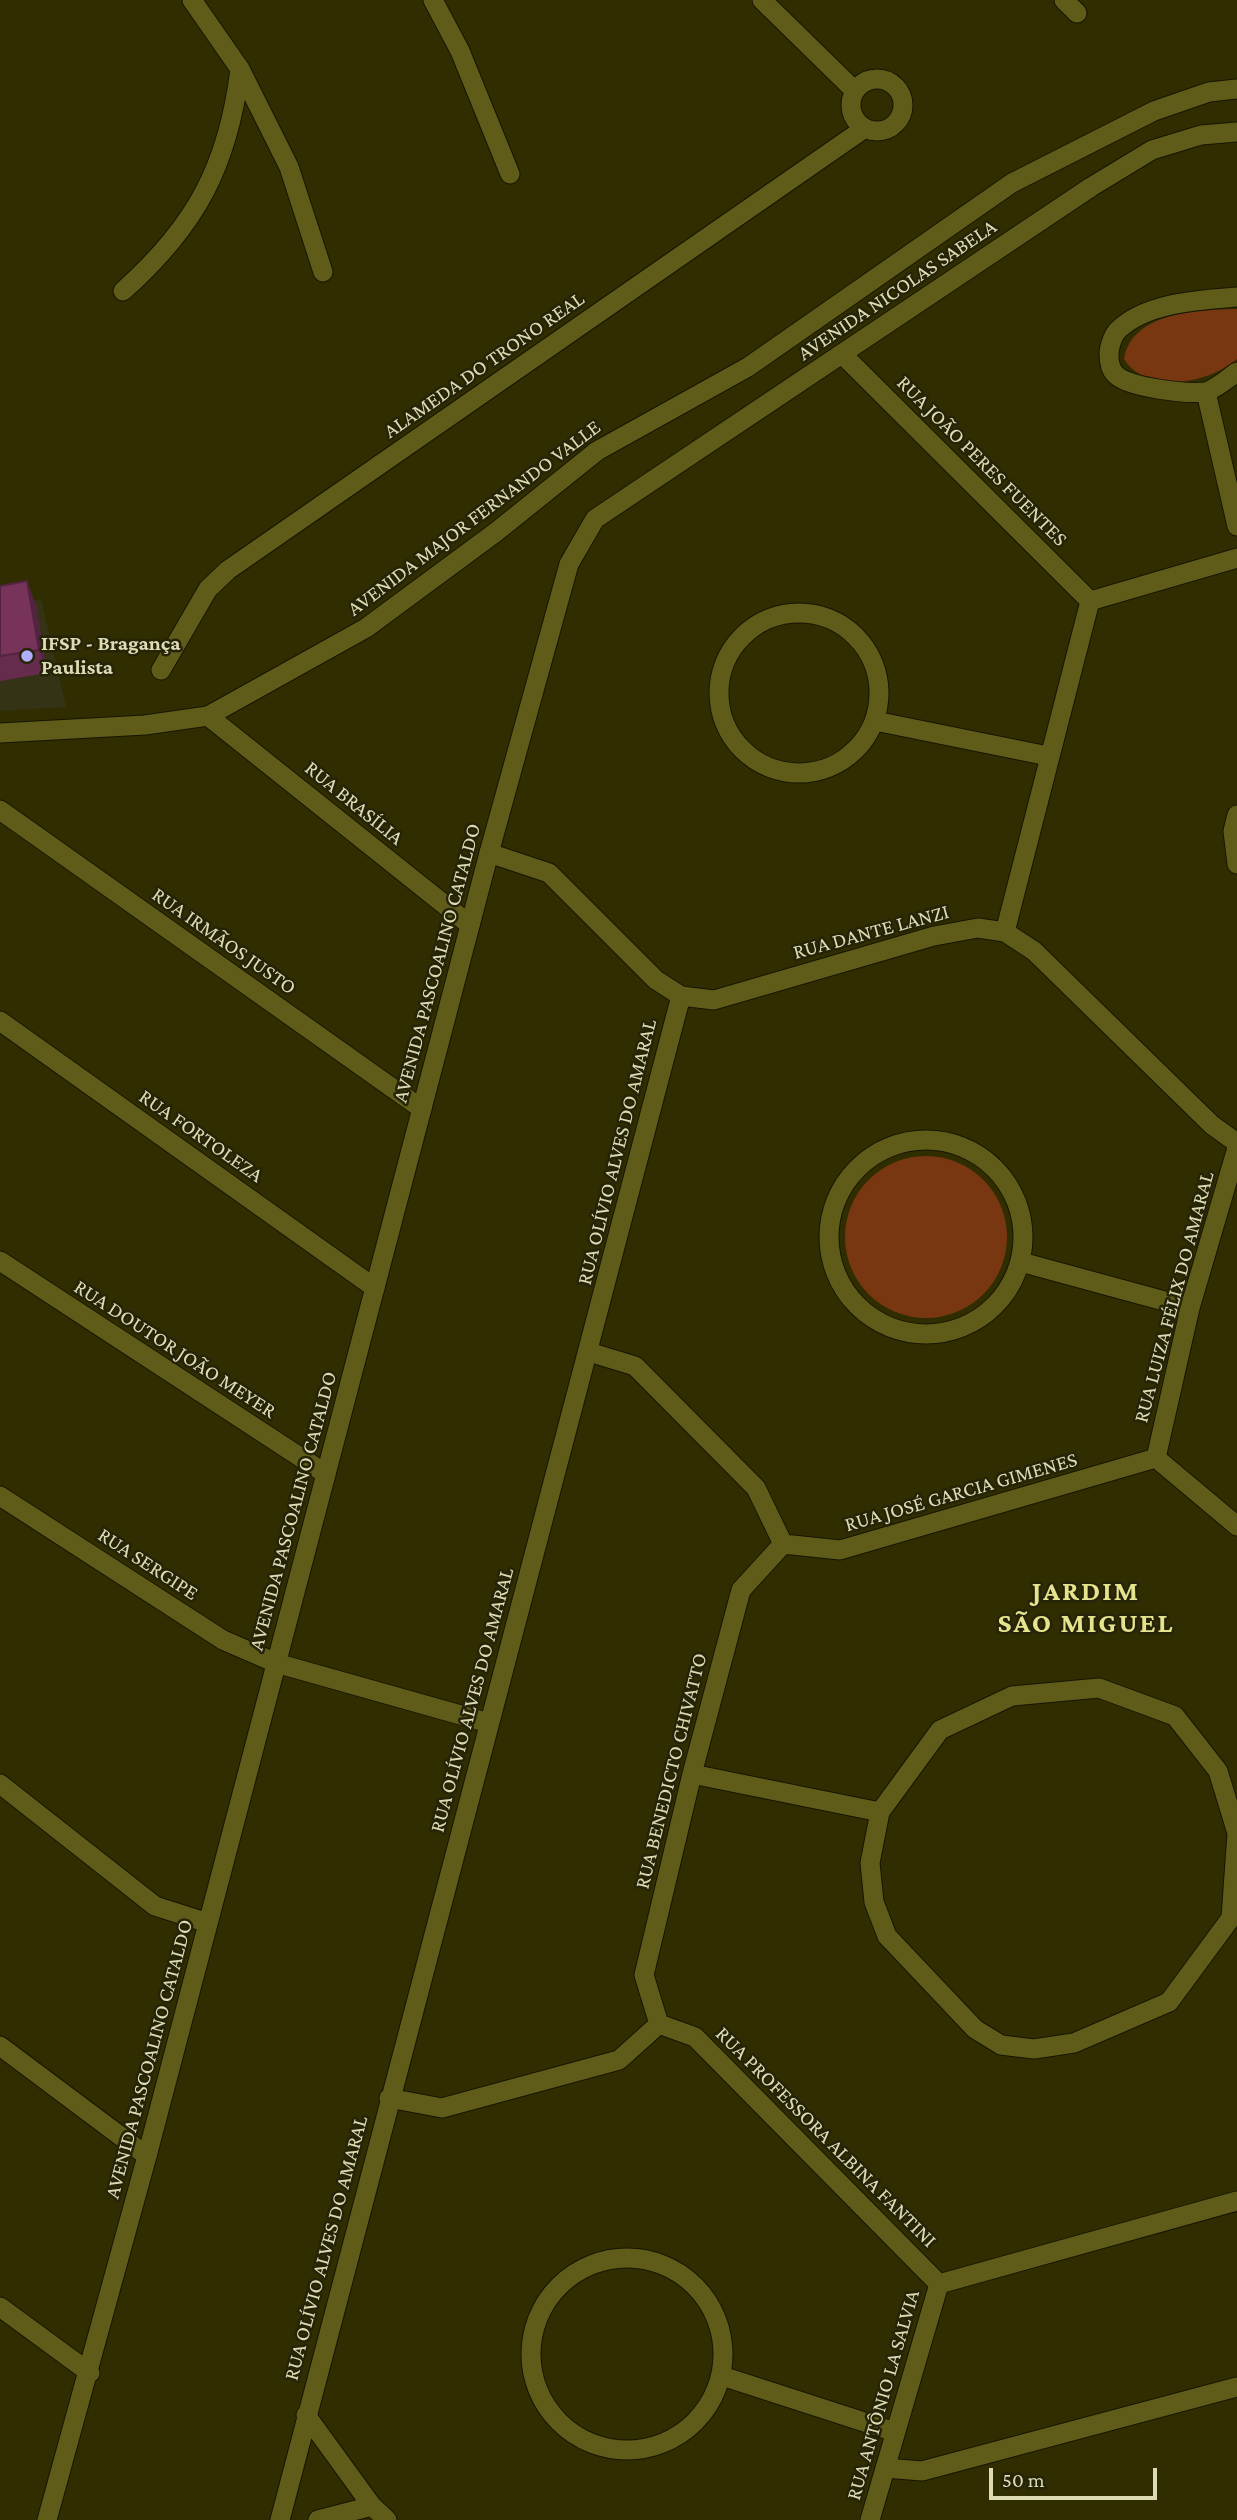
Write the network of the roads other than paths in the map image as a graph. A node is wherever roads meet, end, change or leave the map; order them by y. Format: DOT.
graph roads {
  1 [pos="192,0"];
  2 [pos="433,0"];
  3 [pos="762,0"];
  4 [pos="240,69"];
  5 [pos="1237,89"];
  6 [pos="855,91"];
  7 [pos="866,128"];
  8 [pos="1237,132"];
  9 [pos="510,174"];
  10 [pos="323,272"];
  11 [pos="123,290"];
  12 [pos="1237,297"];
  13 [pos="842,354"];
  14 [pos="1237,372"];
  15 [pos="1206,392"];
  16 [pos="595,519"];
  17 [pos="1237,526"];
  18 [pos="1237,558"];
  19 [pos="1090,601"];
  20 [pos="161,670"];
  21 [pos="208,716"];
  22 [pos="875,721"];
  23 [pos="0,733"];
  24 [pos="1048,756"];
  25 [pos="0,810"];
  26 [pos="1237,815"];
  27 [pos="489,853"];
  28 [pos="1237,864"];
  29 [pos="470,925"];
  30 [pos="1005,932"];
  31 [pos="681,996"];
  32 [pos="0,1021"];
  33 [pos="422,1109"];
  34 [pos="1237,1145"];
  35 [pos="0,1261"];
  36 [pos="1021,1262"];
  37 [pos="375,1288"];
  38 [pos="1190,1308"];
  39 [pos="589,1352"];
  40 [pos="1156,1458"];
  41 [pos="326,1474"];
  42 [pos="0,1496"];
  43 [pos="1237,1525"];
  44 [pos="783,1544"];
  45 [pos="276,1664"];
  46 [pos="489,1723"];
  47 [pos="692,1774"];
  48 [pos="0,1784"];
  49 [pos="880,1812"];
  50 [pos="1234,1919"];
  51 [pos="208,1923"];
  52 [pos="659,2024"];
  53 [pos="0,2046"];
  54 [pos="389,2098"];
  55 [pos="147,2156"];
  56 [pos="1237,2201"];
  57 [pos="939,2284"];
  58 [pos="0,2307"];
  59 [pos="90,2373"];
  60 [pos="722,2376"];
  61 [pos="1237,2387"];
  62 [pos="306,2415"];
  63 [pos="895,2432"];
  64 [pos="885,2468"];
  65 [pos="379,2513"];
  66 [pos="47,2520"];
  67 [pos="280,2520"];
  68 [pos="318,2520"];
  69 [pos="870,2520"];
  1 -- 4 [label="street"];
  2 -- 9 [label="street"];
  3 -- 6 [label="street"];
  4 -- 10 [label="street"];
  4 -- 11 [label="street"];
  5 -- 21 [label="street, AVENIDA MAJOR FERNANDO VALLE"];
  6 -- 7 [label="street"];
  6 -- 7 [label="street"];
  7 -- 20 [label="street, ALAMEDA DO TRONO REAL"];
  8 -- 13 [label="street, AVENIDA NICOLAS SABELA"];
  12 -- 15 [label="street"];
  13 -- 16 [label="street, AVENIDA NICOLAS SABELA"];
  13 -- 19 [label="street, RUA JOÃO PERES FUENTES"];
  14 -- 15 [label="street"];
  15 -- 17 [label="street"];
  16 -- 27 [label="street, AVENIDA PASCOALINO CATALDO"];
  18 -- 19 [label="street"];
  19 -- 24 [label="street"];
  21 -- 23 [label="street, AVENIDA MAJOR FERNANDO VALLE"];
  21 -- 29 [label="street, RUA BRASÍLIA"];
  22 -- 22 [label="street"];
  22 -- 24 [label="street"];
  24 -- 30 [label="street"];
  25 -- 33 [label="street, RUA IRMÃOS JUSTO"];
  26 -- 28 [label="street"];
  27 -- 29 [label="street, AVENIDA PASCOALINO CATALDO"];
  27 -- 31 [label="street, RUA DANTE LANZI"];
  29 -- 33 [label="street, AVENIDA PASCOALINO CATALDO"];
  30 -- 31 [label="street, RUA DANTE LANZI"];
  30 -- 34 [label="street, RUA DANTE LANZI"];
  31 -- 39 [label="street, RUA OLÍVIO ALVES DO AMARAL"];
  32 -- 37 [label="street, RUA FORTOLEZA"];
  33 -- 37 [label="street, AVENIDA PASCOALINO CATALDO"];
  34 -- 38 [label="street, RUA LUIZA FÉLIX DO AMARAL"];
  35 -- 41 [label="street, RUA DOUTOR JOÃO MEYER"];
  36 -- 36 [label="street"];
  36 -- 38 [label="street"];
  37 -- 41 [label="street, AVENIDA PASCOALINO CATALDO"];
  38 -- 40 [label="street, RUA LUIZA FÉLIX DO AMARAL"];
  39 -- 44 [label="street"];
  39 -- 46 [label="street, RUA OLÍVIO ALVES DO AMARAL"];
  40 -- 43 [label="street"];
  40 -- 44 [label="street, RUA JOSÉ GARCIA GIMENES"];
  41 -- 45 [label="street, AVENIDA PASCOALINO CATALDO"];
  42 -- 45 [label="street, RUA SERGIPE"];
  44 -- 47 [label="street, RUA BENEDICTO CHIVATTO"];
  45 -- 46 [label="street, RUA SERGIPE"];
  45 -- 51 [label="street, AVENIDA PASCOALINO CATALDO"];
  46 -- 54 [label="street, RUA OLÍVIO ALVES DO AMARAL"];
  47 -- 49 [label="street"];
  47 -- 52 [label="street, RUA BENEDICTO CHIVATTO"];
  48 -- 51 [label="street"];
  49 -- 50 [label="street"];
  49 -- 50 [label="street"];
  51 -- 55 [label="street, AVENIDA PASCOALINO CATALDO"];
  52 -- 54 [label="street"];
  52 -- 57 [label="street, RUA PROFESSORA ALBINA FANTINI"];
  53 -- 55 [label="street"];
  54 -- 62 [label="street, RUA OLÍVIO ALVES DO AMARAL"];
  55 -- 59 [label="street, AVENIDA PASCOALINO CATALDO"];
  56 -- 57 [label="street"];
  57 -- 63 [label="street, RUA ANTÔNIO LA SALVIA"];
  58 -- 59 [label="street"];
  59 -- 66 [label="street, AVENIDA PASCOALINO CATALDO"];
  60 -- 60 [label="street"];
  60 -- 63 [label="street"];
  61 -- 64 [label="street"];
  62 -- 65 [label="street"];
  62 -- 67 [label="street, RUA OLÍVIO ALVES DO AMARAL"];
  63 -- 64 [label="street, RUA ANTÔNIO LA SALVIA"];
  64 -- 69 [label="street, RUA ANTÔNIO LA SALVIA"];
  65 -- 68 [label="street"];
}
